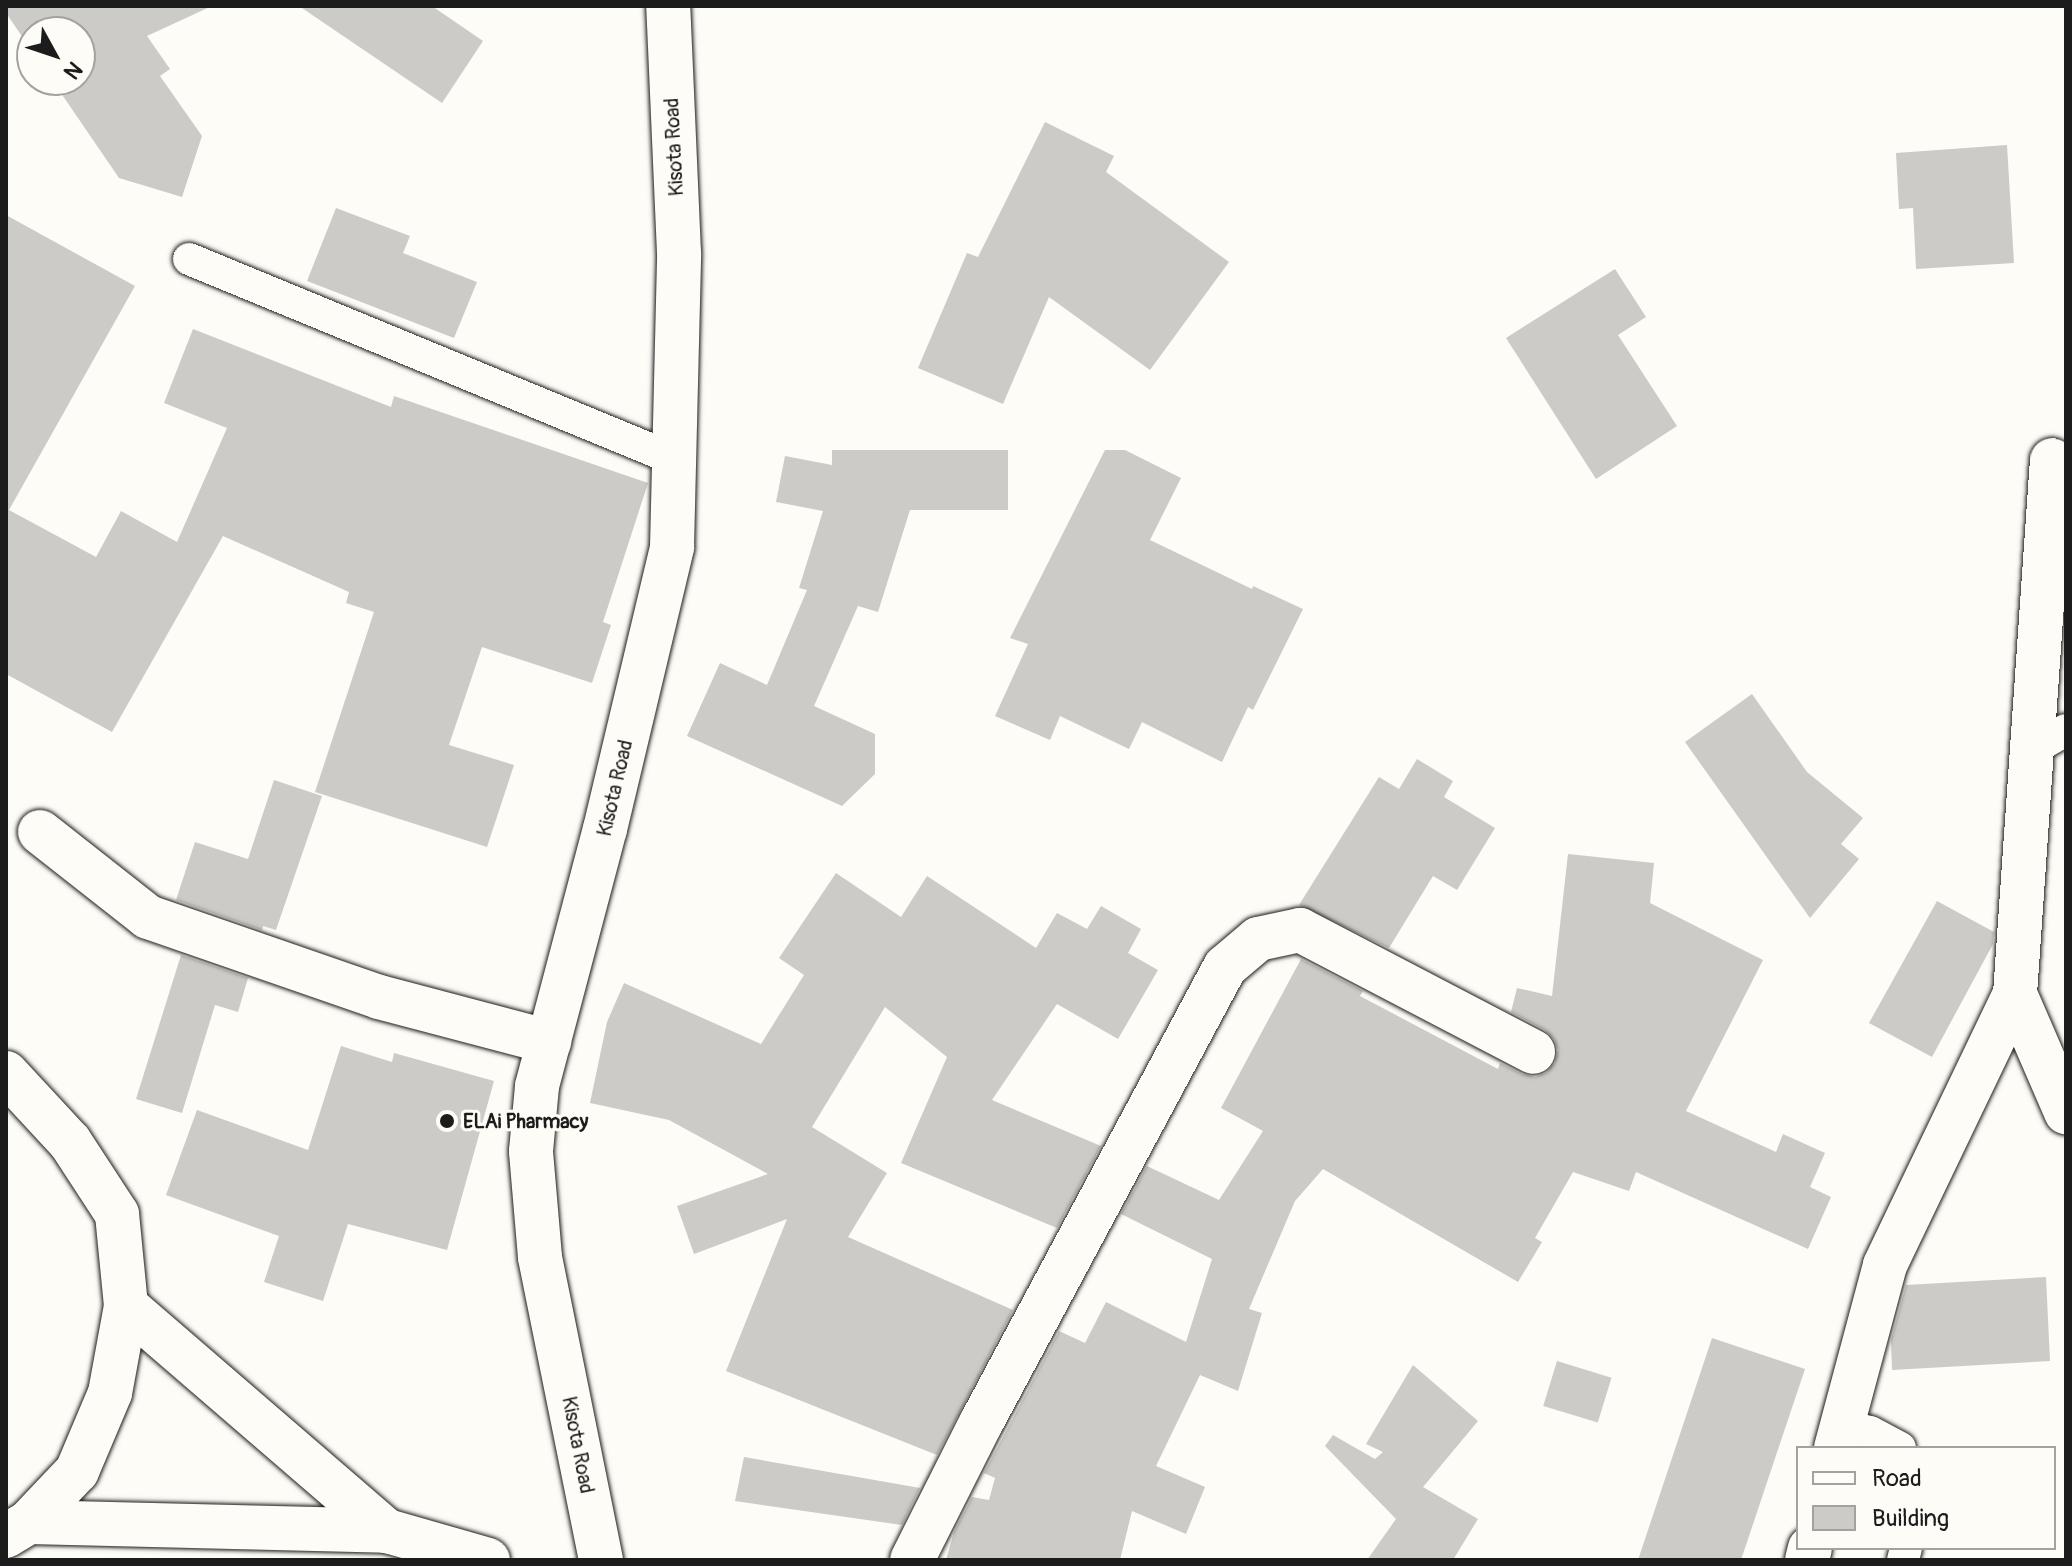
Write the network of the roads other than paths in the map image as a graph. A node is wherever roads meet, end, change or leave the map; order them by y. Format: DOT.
graph roads {
  1 [pos="668,6"];
  2 [pos="189,259"];
  3 [pos="674,459"];
  4 [pos="2052,460"];
  5 [pos="2049,740"];
  6 [pos="40,832"];
  7 [pos="2015,994"];
  8 [pos="549,1042"];
  9 [pos="1533,1052"];
  10 [pos="6,1073"];
  11 [pos="2066,1112"];
  12 [pos="126,1306"];
  13 [pos="1840,1436"];
  14 [pos="1897,1446"];
  15 [pos="17,1529"];
  16 [pos="387,1531"];
  17 [pos="488,1560"];
  18 [pos="601,1560"];
  19 [pos="912,1560"];
  1 -- 3 [label="street, Kisota Road"];
  2 -- 3 [label="lane"];
  3 -- 8 [label="street, Kisota Road"];
  4 -- 5 [label="street"];
  5 -- 7 [label="street"];
  6 -- 8 [label="street"];
  7 -- 11 [label="street"];
  7 -- 13 [label="street"];
  8 -- 18 [label="street, Kisota Road"];
  9 -- 19 [label="street"];
  10 -- 12 [label="street"];
  12 -- 15 [label="street"];
  12 -- 16 [label="street"];
  13 -- 14 [label="lane"];
  15 -- 16 [label="street"];
  16 -- 17 [label="street"];
}
